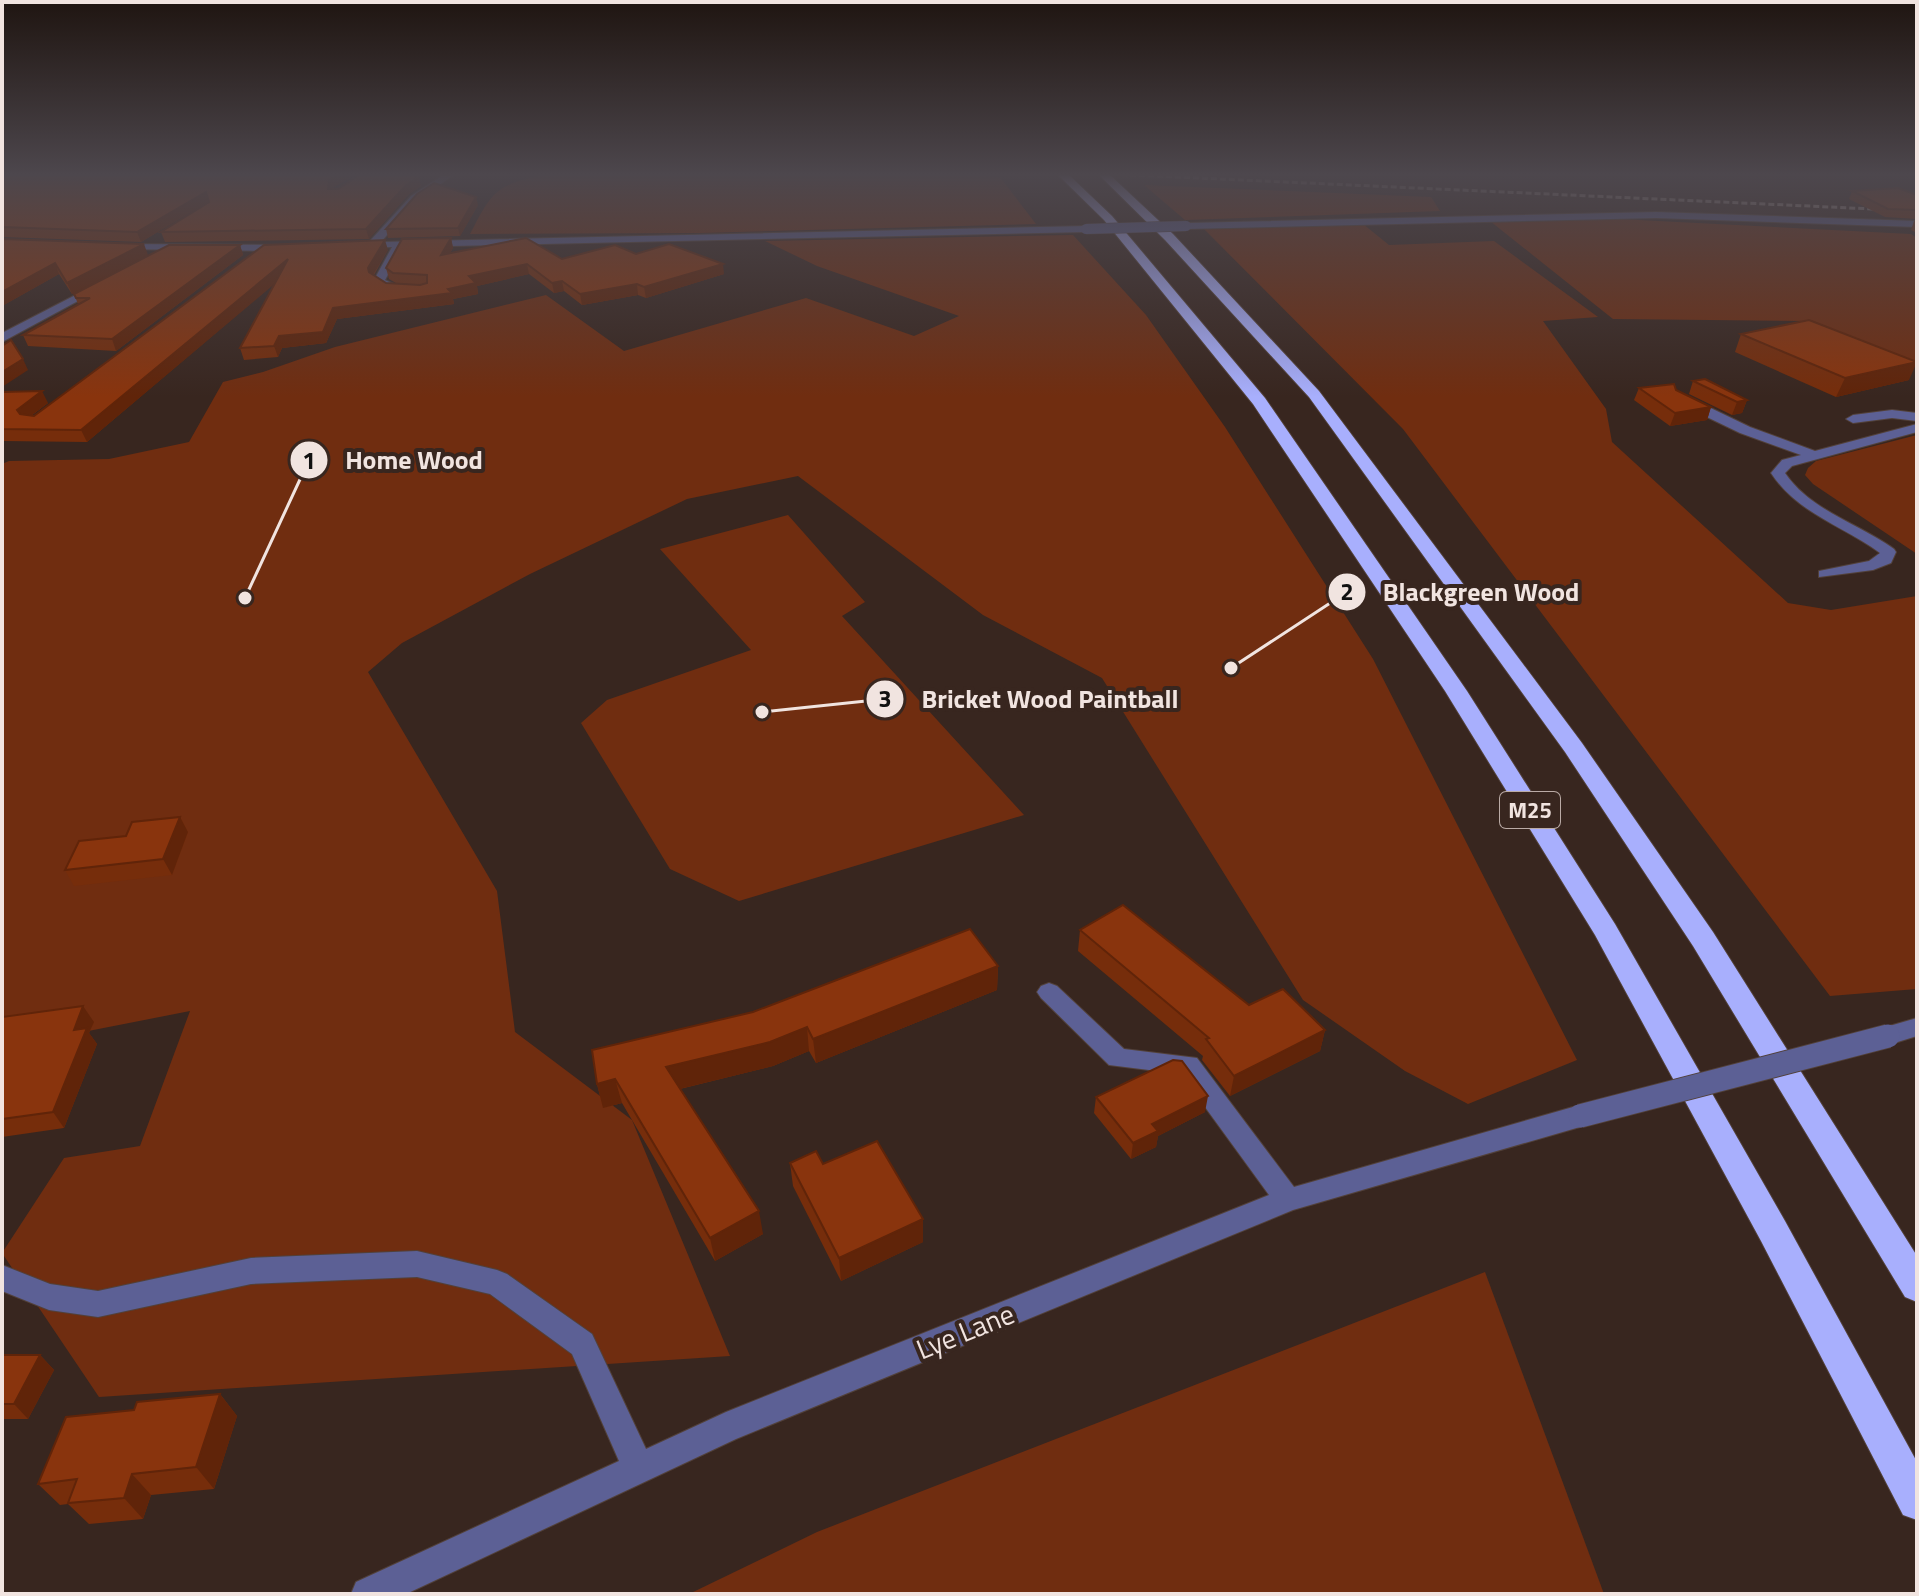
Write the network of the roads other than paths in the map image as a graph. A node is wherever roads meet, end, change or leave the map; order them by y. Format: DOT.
graph roads {
  1 [pos="156,248"];
  2 [pos="273,248"];
  3 [pos="397,248"];
  4 [pos="1133,248"];
  5 [pos="1180,248"];
  6 [pos="171,249"];
  7 [pos="263,249"];
  8 [pos="251,258"];
  9 [pos="143,264"];
  10 [pos="114,279"];
  11 [pos="412,290"];
  12 [pos="2,338"];
  13 [pos="1678,397"];
  14 [pos="1917,417"];
  15 [pos="1853,419"];
  16 [pos="1917,428"];
  17 [pos="1816,456"];
  18 [pos="1825,574"];
  19 [pos="1049,992"];
  20 [pos="1917,1027"];
  21 [pos="1288,1200"];
  22 [pos="2,1278"];
  23 [pos="1917,1286"];
  24 [pos="639,1469"];
  25 [pos="1917,1501"];
  26 [pos="368,1594"];
  1 -- 6 [label="street"];
  2 -- 7 [label="street"];
  3 -- 11 [label="street"];
  4 -- 25 [label="highway, M25"];
  5 -- 23 [label="highway"];
  6 -- 7 [label="street"];
  6 -- 9 [label="street"];
  7 -- 8 [label="street"];
  10 -- 12 [label="street"];
  13 -- 17 [label="street"];
  14 -- 15 [label="street"];
  16 -- 17 [label="street"];
  17 -- 18 [label="street"];
  19 -- 21 [label="street"];
  20 -- 21 [label="street, Lye Lane, bridge"];
  21 -- 24 [label="street, Lye Lane"];
  22 -- 24 [label="street"];
  24 -- 26 [label="street, Lye Lane"];
}
